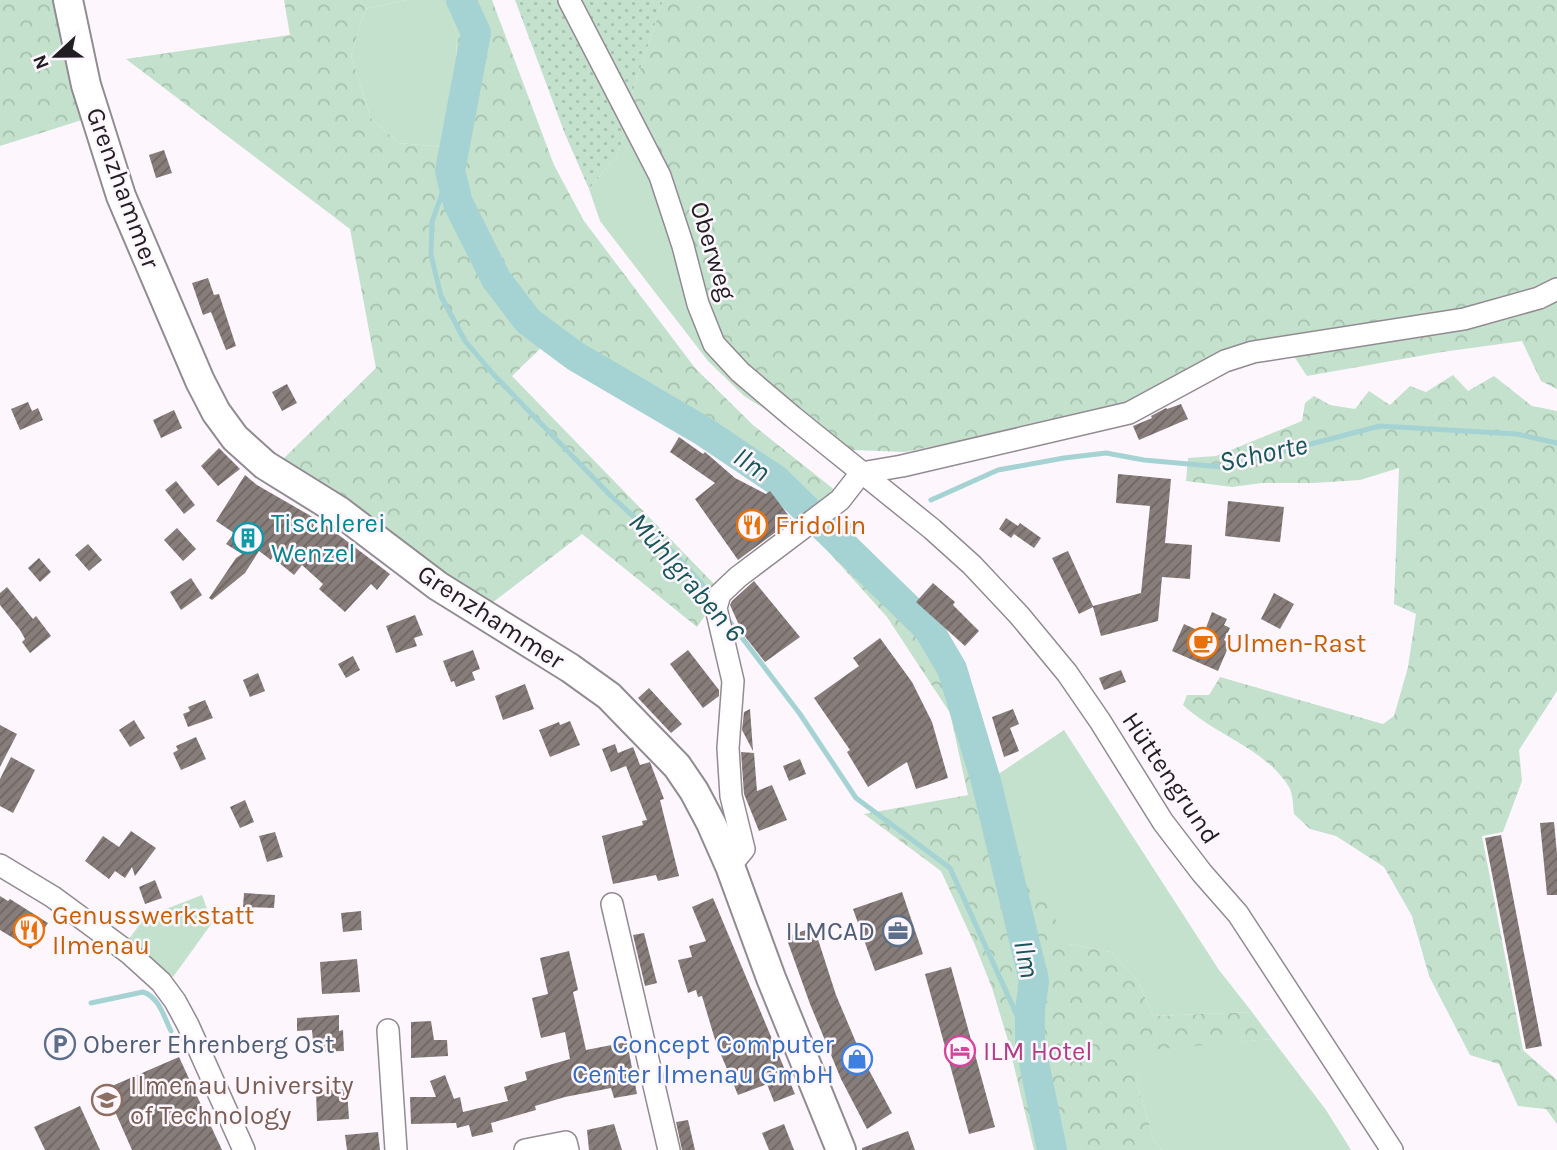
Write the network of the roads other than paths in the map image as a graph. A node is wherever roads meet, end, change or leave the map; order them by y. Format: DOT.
graph roads {
  1 [pos="68,0"];
  2 [pos="569,0"];
  3 [pos="1557,289"];
  4 [pos="861,473"];
  5 [pos="0,865"];
  6 [pos="730,866"];
  7 [pos="612,904"];
  8 [pos="388,1030"];
  9 [pos="244,1150"];
  10 [pos="396,1150"];
  11 [pos="525,1150"];
  12 [pos="568,1150"];
  13 [pos="669,1150"];
  14 [pos="841,1150"];
  15 [pos="1392,1150"];
  1 -- 6 [label="main road, Grenzhammer"];
  2 -- 4 [label="street, Oberweg"];
  3 -- 4 [label="street"];
  4 -- 6 [label="street"];
  4 -- 15 [label="street, Hüttengrund"];
  5 -- 9 [label="street"];
  6 -- 14 [label="main road, Grenzhammer"];
  7 -- 13 [label="street"];
  8 -- 10 [label="street"];
  11 -- 12 [label="street"];
}
